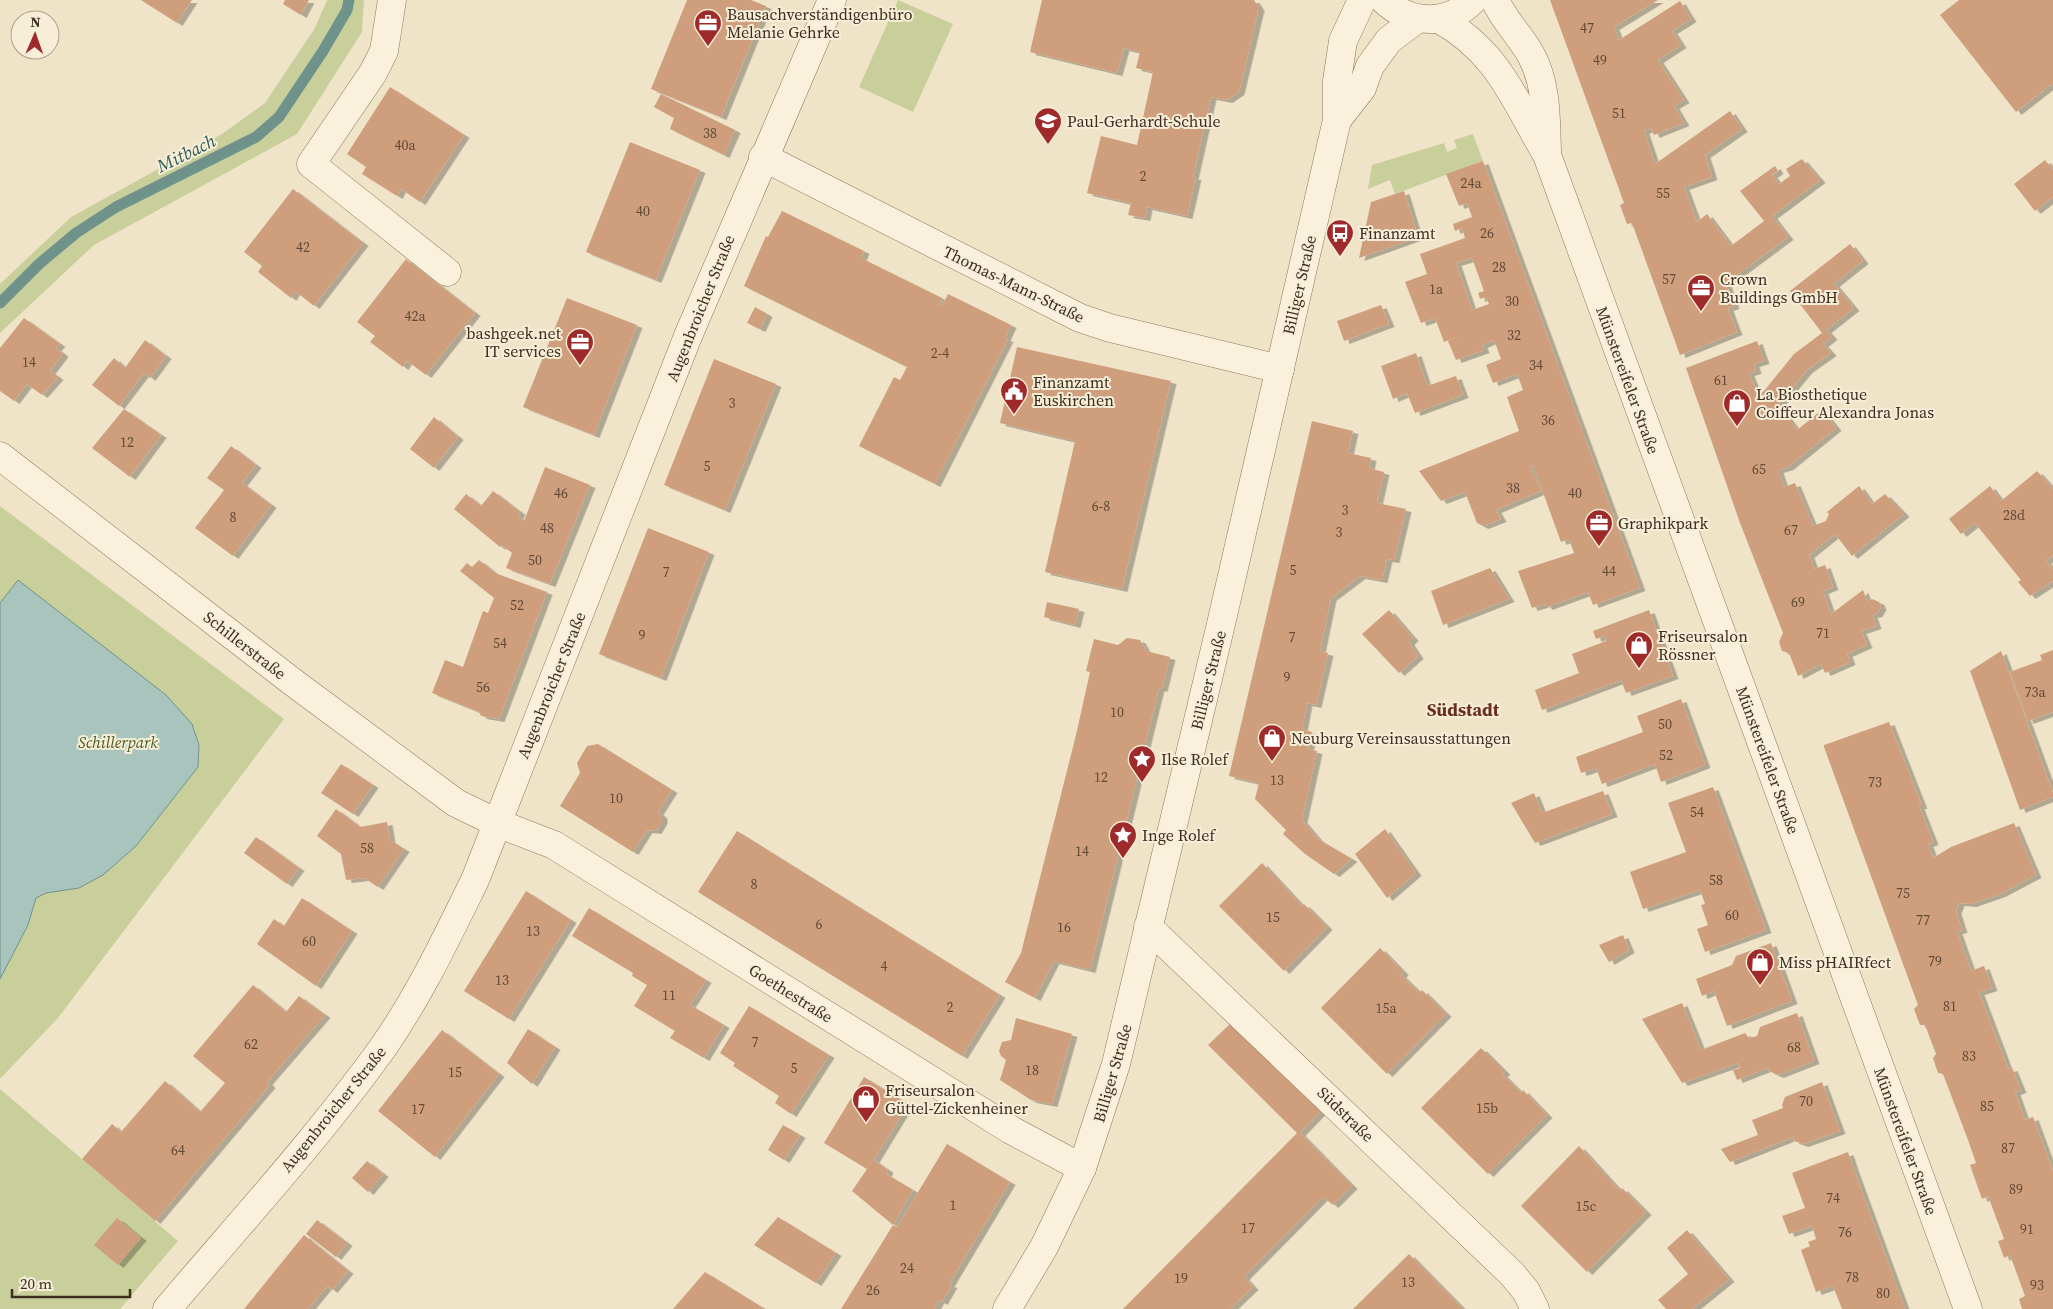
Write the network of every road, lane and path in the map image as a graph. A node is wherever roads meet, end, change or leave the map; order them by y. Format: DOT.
graph roads {
  1 [pos="392,0"];
  2 [pos="832,0"];
  3 [pos="1362,0"];
  4 [pos="1384,0"];
  5 [pos="1474,0"];
  6 [pos="1495,0"];
  7 [pos="1428,19"];
  8 [pos="1337,120"];
  9 [pos="1547,155"];
  10 [pos="763,157"];
  11 [pos="447,272"];
  12 [pos="1280,369"];
  13 [pos="0,456"];
  14 [pos="496,823"];
  15 [pos="1148,927"];
  16 [pos="1082,1168"];
  17 [pos="167,1309"];
  18 [pos="1007,1309"];
  19 [pos="1535,1309"];
  20 [pos="1968,1309"];
  1 -- 11 [label="street"];
  2 -- 10 [label="street, Augenbroicher Straße"];
  3 -- 8 [label="street, Billiger Straße"];
  4 -- 7 [label="street, Münstereifeler Straße"];
  5 -- 7 [label="street, Billiger Straße"];
  6 -- 9 [label="street, Münstereifeler Straße"];
  7 -- 8 [label="street, Billiger Straße"];
  7 -- 9 [label="street, Münstereifeler Straße"];
  8 -- 12 [label="street, Billiger Straße"];
  9 -- 20 [label="street, Münstereifeler Straße"];
  10 -- 12 [label="street, Thomas-Mann-Straße"];
  10 -- 14 [label="street, Augenbroicher Straße"];
  12 -- 15 [label="street, Billiger Straße"];
  13 -- 14 [label="street, Schillerstraße"];
  14 -- 16 [label="street, Goethestraße"];
  14 -- 17 [label="street, Augenbroicher Straße"];
  15 -- 16 [label="street, Billiger Straße"];
  15 -- 19 [label="street, Südstraße"];
  16 -- 18 [label="street, Billiger Straße"];
}
